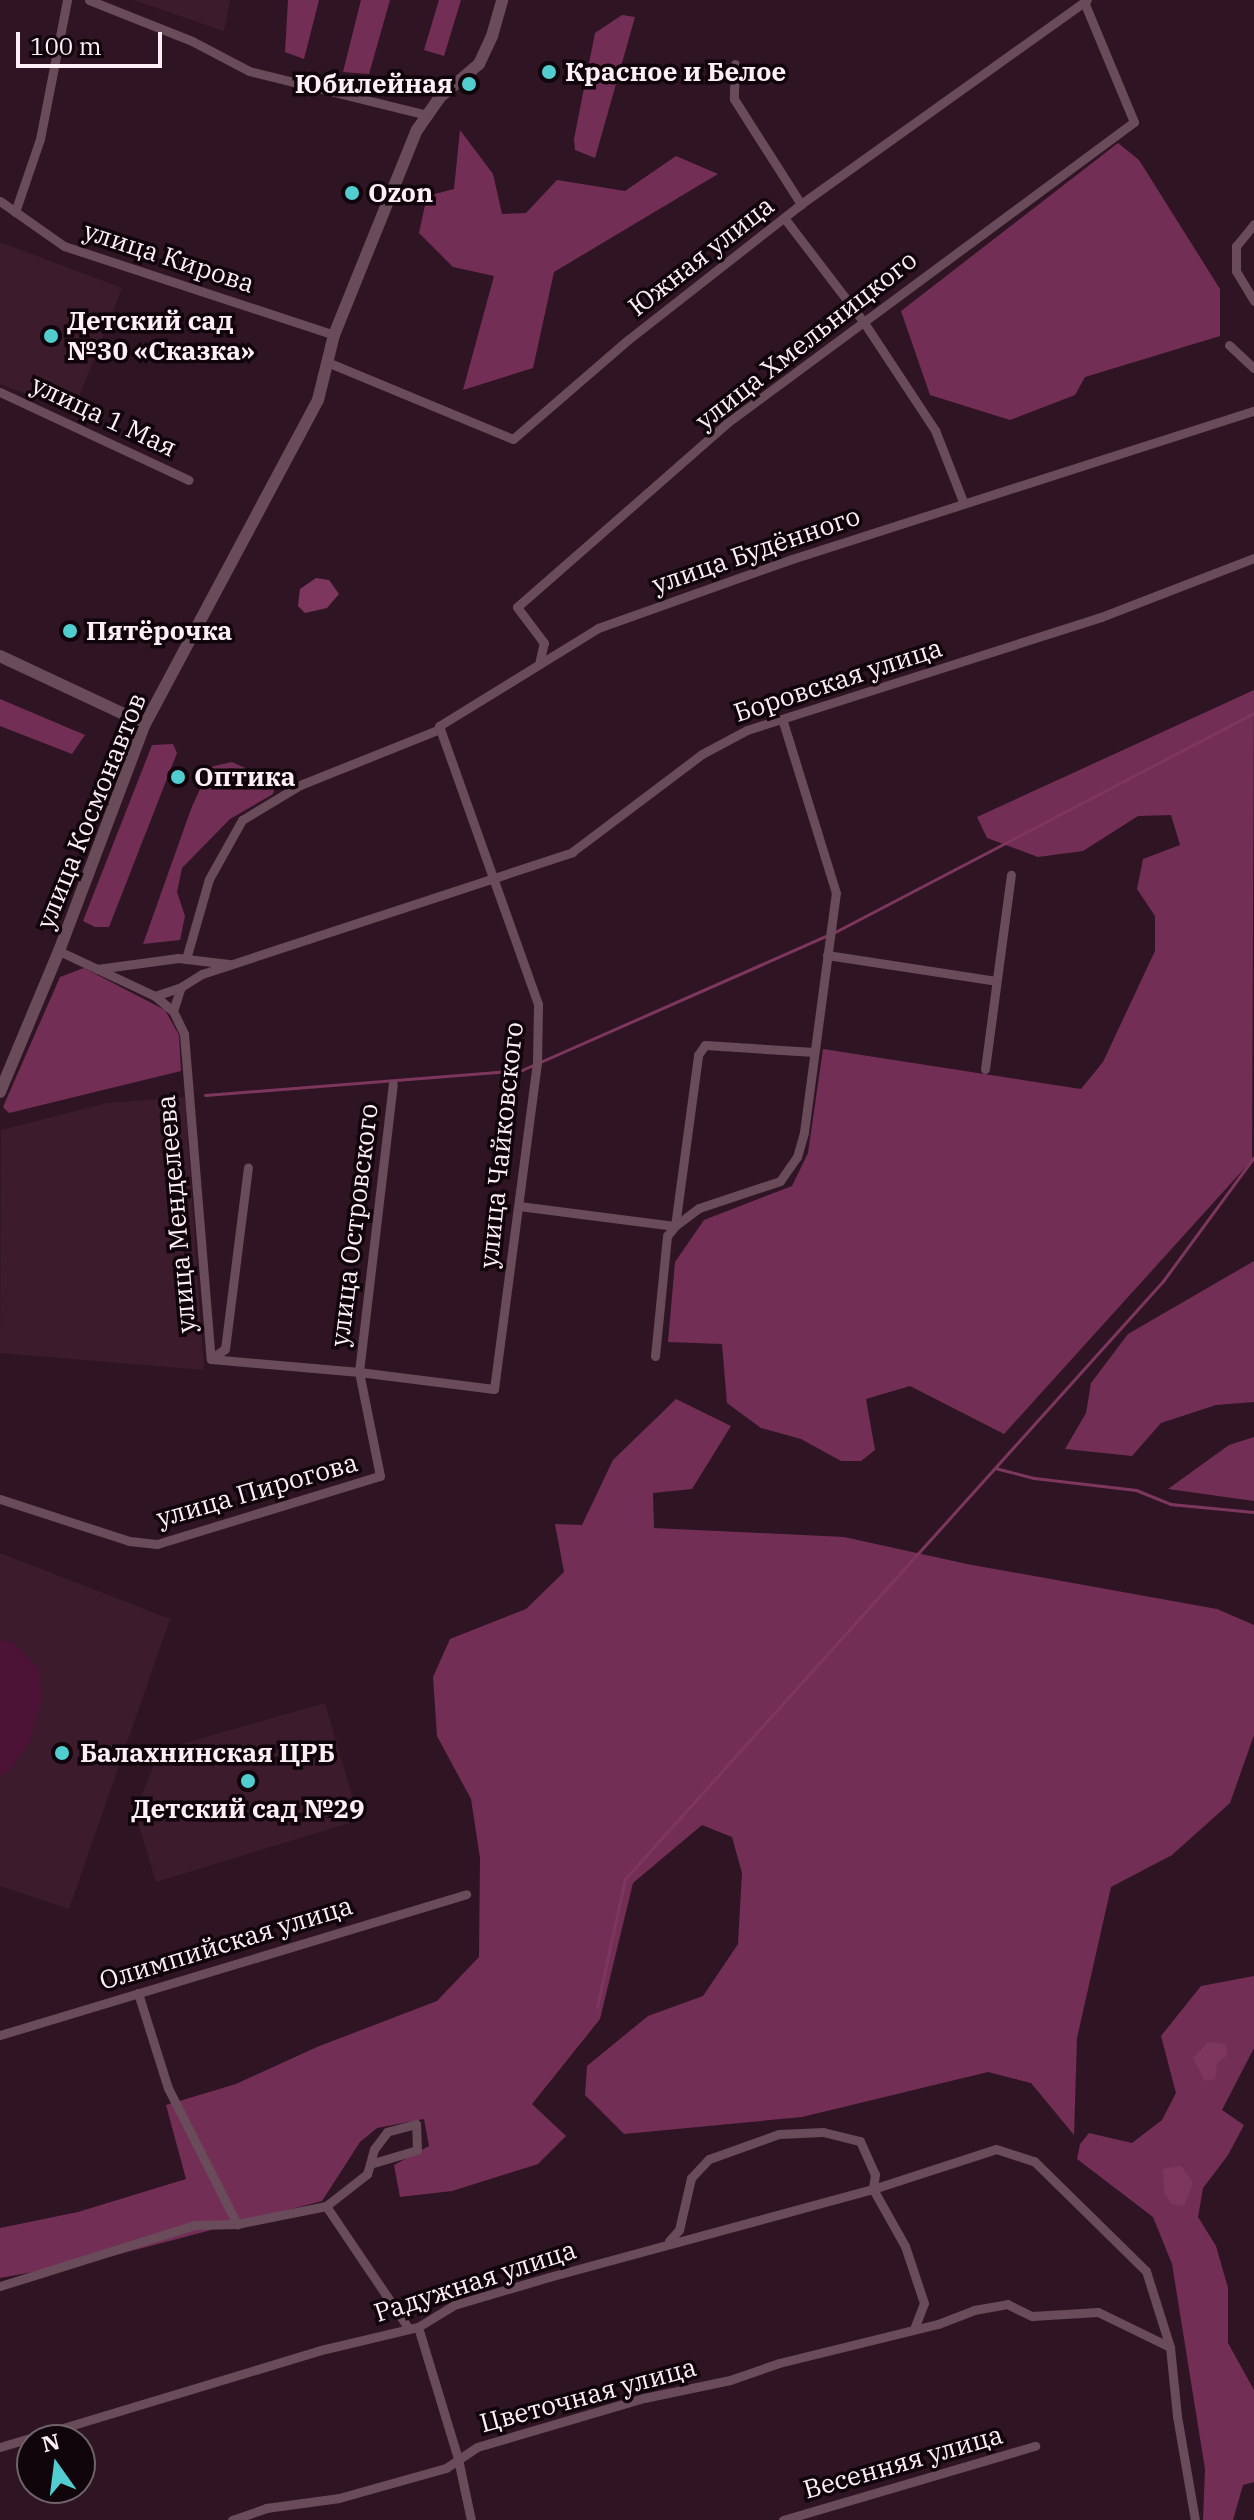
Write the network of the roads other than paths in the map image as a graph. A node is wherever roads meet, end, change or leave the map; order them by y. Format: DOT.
graph roads {
  1 [pos="67,0"];
  2 [pos="89,0"];
  3 [pos="502,0"];
  4 [pos="1086,1"];
  5 [pos="735,64"];
  6 [pos="427,115"];
  7 [pos="0,201"];
  8 [pos="801,204"];
  9 [pos="15,212"];
  10 [pos="785,219"];
  11 [pos="1254,224"];
  12 [pos="1254,301"];
  13 [pos="863,321"];
  14 [pos="334,335"];
  15 [pos="1229,345"];
  16 [pos="327,362"];
  17 [pos="1254,368"];
  18 [pos="0,392"];
  19 [pos="1254,411"];
  20 [pos="189,480"];
  21 [pos="964,504"];
  22 [pos="1254,558"];
  23 [pos="0,656"];
  24 [pos="539,664"];
  25 [pos="782,719"];
  26 [pos="145,724"];
  27 [pos="440,729"];
  28 [pos="1011,875"];
  29 [pos="494,881"];
  30 [pos="59,951"];
  31 [pos="827,955"];
  32 [pos="186,959"];
  33 [pos="233,964"];
  34 [pos="97,969"];
  35 [pos="996,981"];
  36 [pos="181,987"];
  37 [pos="155,996"];
  38 [pos="173,1011"];
  39 [pos="814,1052"];
  40 [pos="985,1069"];
  41 [pos="393,1084"];
  42 [pos="0,1092"];
  43 [pos="248,1167"];
  44 [pos="519,1206"];
  45 [pos="675,1226"];
  46 [pos="655,1356"];
  47 [pos="211,1359"];
  48 [pos="359,1372"];
  49 [pos="0,1499"];
  50 [pos="466,1894"];
  51 [pos="138,1993"];
  52 [pos="0,2035"];
  53 [pos="370,2164"];
  54 [pos="873,2189"];
  55 [pos="326,2206"];
  56 [pos="237,2224"];
  57 [pos="667,2243"];
  58 [pos="0,2286"];
  59 [pos="413,2328"];
  60 [pos="914,2329"];
  61 [pos="1170,2347"];
  62 [pos="1035,2446"];
  63 [pos="0,2447"];
  64 [pos="458,2459"];
  65 [pos="232,2520"];
  66 [pos="471,2520"];
  67 [pos="783,2520"];
  68 [pos="1195,2520"];
  1 -- 9 [label="street"];
  2 -- 6 [label="street"];
  3 -- 6 [label="street, улица Космонавтов"];
  4 -- 8 [label="street, Южная улица"];
  4 -- 13 [label="street, улица Хмельницкого"];
  5 -- 8 [label="street"];
  6 -- 14 [label="street, улица Космонавтов"];
  7 -- 9 [label="street, улица Кирова"];
  8 -- 10 [label="street, Южная улица"];
  9 -- 14 [label="street, улица Кирова"];
  10 -- 13 [label="street"];
  10 -- 16 [label="street, Южная улица"];
  11 -- 12 [label="street"];
  13 -- 21 [label="street"];
  13 -- 24 [label="street, улица Хмельницкого"];
  14 -- 16 [label="street, улица Космонавтов"];
  15 -- 17 [label="street"];
  16 -- 26 [label="street, улица Космонавтов"];
  18 -- 20 [label="street, улица 1 Мая"];
  19 -- 21 [label="street, улица Будённого"];
  21 -- 24 [label="street, улица Будённого"];
  22 -- 25 [label="street, Боровская улица"];
  23 -- 26 [label="street"];
  24 -- 27 [label="street, улица Будённого"];
  25 -- 29 [label="street, Боровская улица"];
  25 -- 31 [label="street"];
  26 -- 30 [label="street, улица Космонавтов"];
  27 -- 29 [label="street, улица Чайковского"];
  27 -- 32 [label="street, улица Будённого"];
  28 -- 35 [label="street"];
  29 -- 33 [label="street, Боровская улица"];
  29 -- 44 [label="street, улица Чайковского"];
  30 -- 34 [label="street"];
  30 -- 42 [label="street, улица Космонавтов"];
  31 -- 35 [label="street"];
  31 -- 39 [label="street"];
  32 -- 33 [label="street, Боровская улица"];
  32 -- 34 [label="street, Боровская улица"];
  33 -- 36 [label="street, Боровская улица"];
  34 -- 37 [label="street"];
  35 -- 40 [label="street"];
  36 -- 37 [label="street, Боровская улица"];
  36 -- 38 [label="street"];
  37 -- 38 [label="street"];
  38 -- 47 [label="street, улица Менделеева"];
  39 -- 45 [label="street"];
  39 -- 45 [label="street"];
  41 -- 48 [label="street, улица Островского"];
  43 -- 47 [label="street, улица Менделеева"];
  44 -- 45 [label="street"];
  44 -- 48 [label="street, улица Чайковского"];
  45 -- 46 [label="street"];
  47 -- 48 [label="street"];
  48 -- 49 [label="street, улица Пирогова"];
  50 -- 51 [label="street, Олимпийская улица"];
  51 -- 52 [label="street, Олимпийская улица"];
  51 -- 56 [label="street"];
  53 -- 53 [label="street"];
  53 -- 55 [label="street"];
  54 -- 57 [label="street, Радужная улица"];
  54 -- 57 [label="street"];
  54 -- 60 [label="street"];
  54 -- 61 [label="street, Радужная улица"];
  55 -- 56 [label="street"];
  55 -- 59 [label="street"];
  56 -- 58 [label="street"];
  57 -- 59 [label="street, Радужная улица"];
  59 -- 63 [label="street, Радужная улица"];
  59 -- 64 [label="street"];
  60 -- 61 [label="street, Цветочная улица"];
  60 -- 64 [label="street, Цветочная улица"];
  61 -- 68 [label="street, Радужная улица"];
  62 -- 67 [label="street, Весенняя улица"];
  64 -- 65 [label="street, Цветочная улица"];
  64 -- 66 [label="street"];
}
